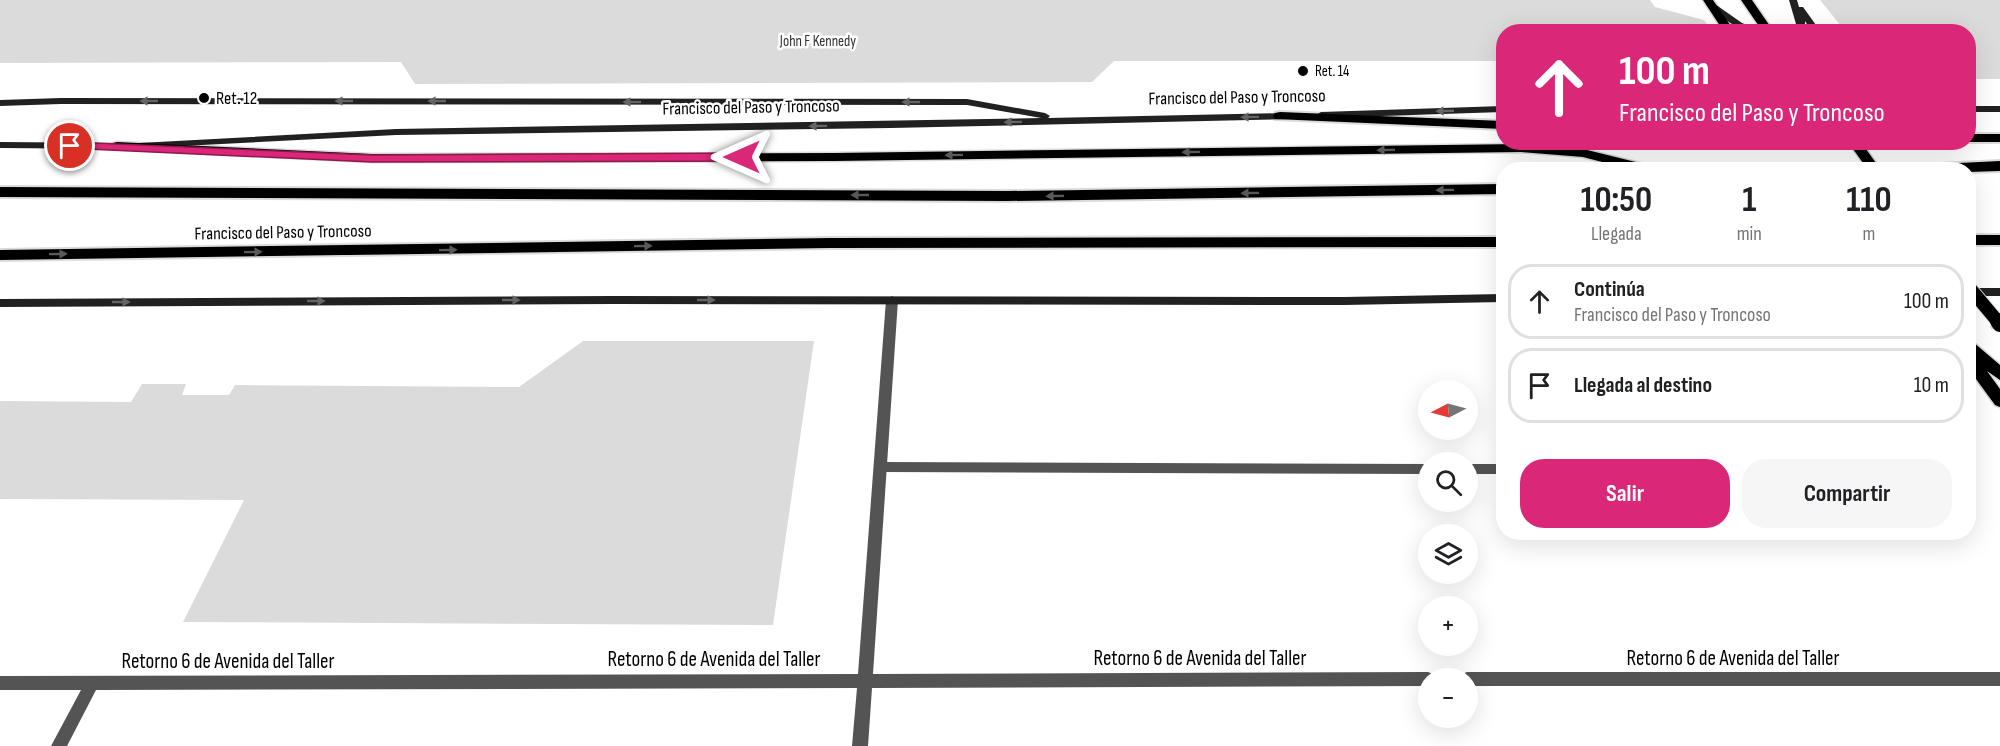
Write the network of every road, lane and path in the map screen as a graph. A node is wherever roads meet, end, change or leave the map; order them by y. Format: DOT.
graph roads {
  1 [pos="1746,0"];
  2 [pos="1793,1"];
  3 [pos="1710,2"];
  4 [pos="1725,24"];
  5 [pos="1738,24"];
  6 [pos="1763,24"];
  7 [pos="1801,24"];
  8 [pos="1811,24"];
  9 [pos="0,103"];
  10 [pos="1496,109"];
  11 [pos="1976,109"];
  12 [pos="2000,109"];
  13 [pos="1280,116"];
  14 [pos="1072,121"];
  15 [pos="1496,125"];
  16 [pos="1976,138"];
  17 [pos="2000,138"];
  18 [pos="0,145"];
  19 [pos="117,146"];
  20 [pos="1496,148"];
  21 [pos="1546,150"];
  22 [pos="1620,162"];
  23 [pos="2000,166"];
  24 [pos="1976,167"];
  25 [pos="1496,189"];
  26 [pos="0,192"];
  27 [pos="1976,240"];
  28 [pos="2000,240"];
  29 [pos="1496,242"];
  30 [pos="0,255"];
  31 [pos="1976,292"];
  32 [pos="2000,292"];
  33 [pos="1976,295"];
  34 [pos="1496,298"];
  35 [pos="892,300"];
  36 [pos="0,303"];
  37 [pos="2000,324"];
  38 [pos="1976,353"];
  39 [pos="1976,368"];
  40 [pos="2000,374"];
  41 [pos="2000,401"];
  42 [pos="881,467"];
  43 [pos="1418,469"];
  44 [pos="1478,469"];
  45 [pos="1496,469"];
  46 [pos="865,679"];
  47 [pos="1418,679"];
  48 [pos="1478,679"];
  49 [pos="2000,679"];
  50 [pos="0,683"];
  51 [pos="92,683"];
  52 [pos="59,746"];
  53 [pos="860,746"];
  1 -- 6 [label="main road"];
  2 -- 7 [label="main road"];
  2 -- 8 [label="main road"];
  3 -- 4 [label="main road"];
  3 -- 5 [label="main road"];
  14 -- 9 [label="main road, one-way"];
  10 -- 13 [label="main road, Francisco del Paso y Troncoso, one-way"];
  11 -- 12 [label="main road"];
  13 -- 14 [label="main road, Francisco del Paso y Troncoso, one-way"];
  13 -- 15 [label="highway"];
  14 -- 19 [label="main road, Francisco del Paso y Troncoso, one-way"];
  16 -- 17 [label="highway"];
  18 -- 19 [label="main road, Francisco del Paso y Troncoso"];
  20 -- 19 [label="main road, one-way"];
  22 -- 21 [label="main road, one-way"];
  23 -- 24 [label="highway"];
  25 -- 26 [label="highway, Francisco del Paso y Troncoso, one-way"];
  27 -- 28 [label="highway"];
  30 -- 29 [label="highway, Francisco del Paso y Troncoso, one-way"];
  31 -- 32 [label="main road"];
  33 -- 37 [label="main road, bridge"];
  34 -- 35 [label="main road"];
  36 -- 35 [label="main road, one-way"];
  35 -- 42 [label="street"];
  38 -- 40 [label="main road"];
  39 -- 41 [label="main road"];
  42 -- 43 [label="street"];
  42 -- 46 [label="street"];
  44 -- 45 [label="street"];
  46 -- 47 [label="street, Retorno 6 de Avenida del Taller"];
  46 -- 51 [label="street, Retorno 6 de Avenida del Taller"];
  46 -- 53 [label="street"];
  48 -- 49 [label="street, Retorno 6 de Avenida del Taller"];
  50 -- 51 [label="street, Retorno 6 de Avenida del Taller"];
  51 -- 52 [label="street"];
}
